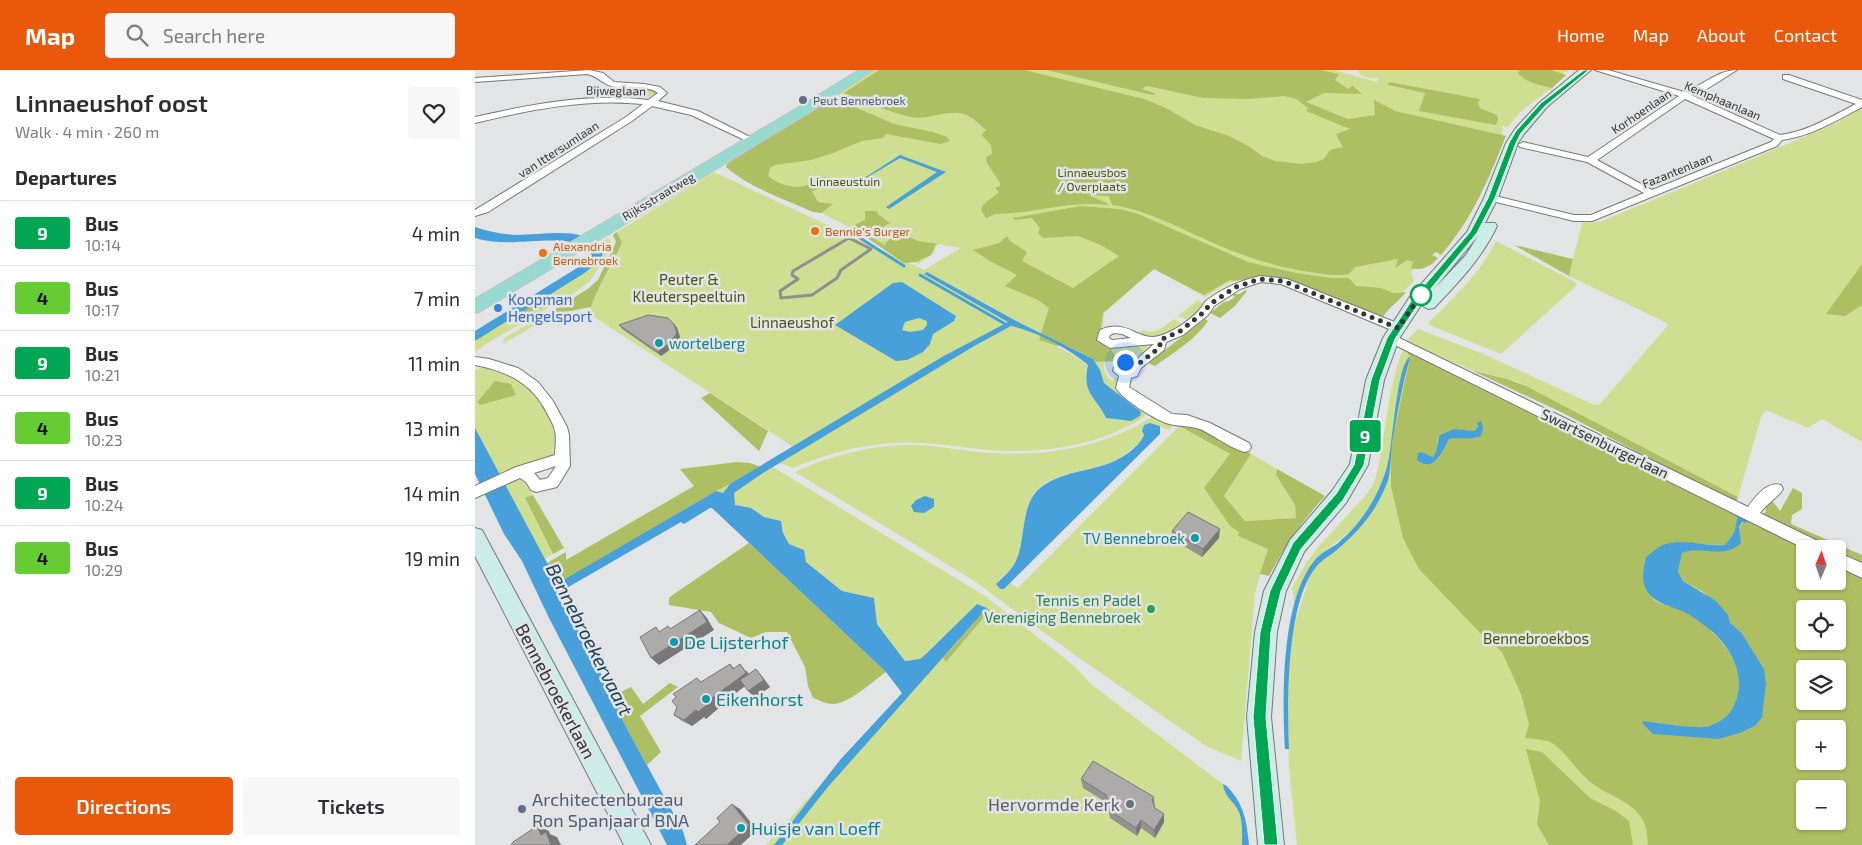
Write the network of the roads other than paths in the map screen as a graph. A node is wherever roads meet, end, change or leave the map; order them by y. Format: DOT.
graph roads {
  1 [pos="867,70"];
  2 [pos="1587,70"];
  3 [pos="1599,70"];
  4 [pos="1733,70"];
  5 [pos="1786,77"];
  6 [pos="475,80"];
  7 [pos="612,84"];
  8 [pos="1684,95"];
  9 [pos="600,101"];
  10 [pos="651,102"];
  11 [pos="1862,104"];
  12 [pos="475,120"];
  13 [pos="1779,138"];
  14 [pos="1521,139"];
  15 [pos="752,140"];
  16 [pos="1590,160"];
  17 [pos="1653,194"];
  18 [pos="1496,199"];
  19 [pos="475,213"];
  20 [pos="475,307"];
  21 [pos="1399,328"];
  22 [pos="1143,340"];
  23 [pos="1160,340"];
  24 [pos="476,361"];
  25 [pos="1244,447"];
  26 [pos="561,458"];
  27 [pos="515,474"];
  28 [pos="1776,489"];
  29 [pos="477,491"];
  30 [pos="1751,515"];
  31 [pos="475,536"];
  32 [pos="1801,540"];
  33 [pos="1846,563"];
  34 [pos="1862,571"];
  35 [pos="638,845"];
  36 [pos="1271,845"];
  1 -- 15 [label="main road, Rijksstraatweg"];
  2 -- 14 [label="street"];
  3 -- 8 [label="street, Kemphaanlaan"];
  4 -- 8 [label="street, Korhoenlaan"];
  5 -- 11 [label="street"];
  6 -- 7 [label="street"];
  7 -- 9 [label="street"];
  7 -- 10 [label="street"];
  8 -- 13 [label="street, Kemphaanlaan"];
  8 -- 16 [label="street, Korhoenlaan"];
  9 -- 10 [label="street, Bijweglaan"];
  9 -- 12 [label="street, Bijweglaan"];
  10 -- 15 [label="street, Bijweglaan"];
  10 -- 19 [label="street, van Ittersumlaan"];
  11 -- 13 [label="street, Fazantenlaan"];
  13 -- 17 [label="street, Fazantenlaan"];
  14 -- 16 [label="street"];
  14 -- 18 [label="street"];
  15 -- 20 [label="main road, Rijksstraatweg"];
  16 -- 17 [label="street"];
  17 -- 18 [label="street, Fazantenlaan"];
  18 -- 21 [label="street"];
  21 -- 23 [label="street, Swartsenburgerlaan"];
  21 -- 30 [label="street, Swartsenburgerlaan"];
  21 -- 36 [label="street"];
  22 -- 23 [label="street"];
  23 -- 25 [label="street"];
  24 -- 26 [label="street"];
  26 -- 27 [label="street"];
  26 -- 27 [label="street"];
  27 -- 29 [label="street"];
  28 -- 30 [label="street"];
  30 -- 32 [label="street, Swartsenburgerlaan"];
  31 -- 35 [label="street, Bennebroekerlaan"];
  33 -- 34 [label="street"];
}
